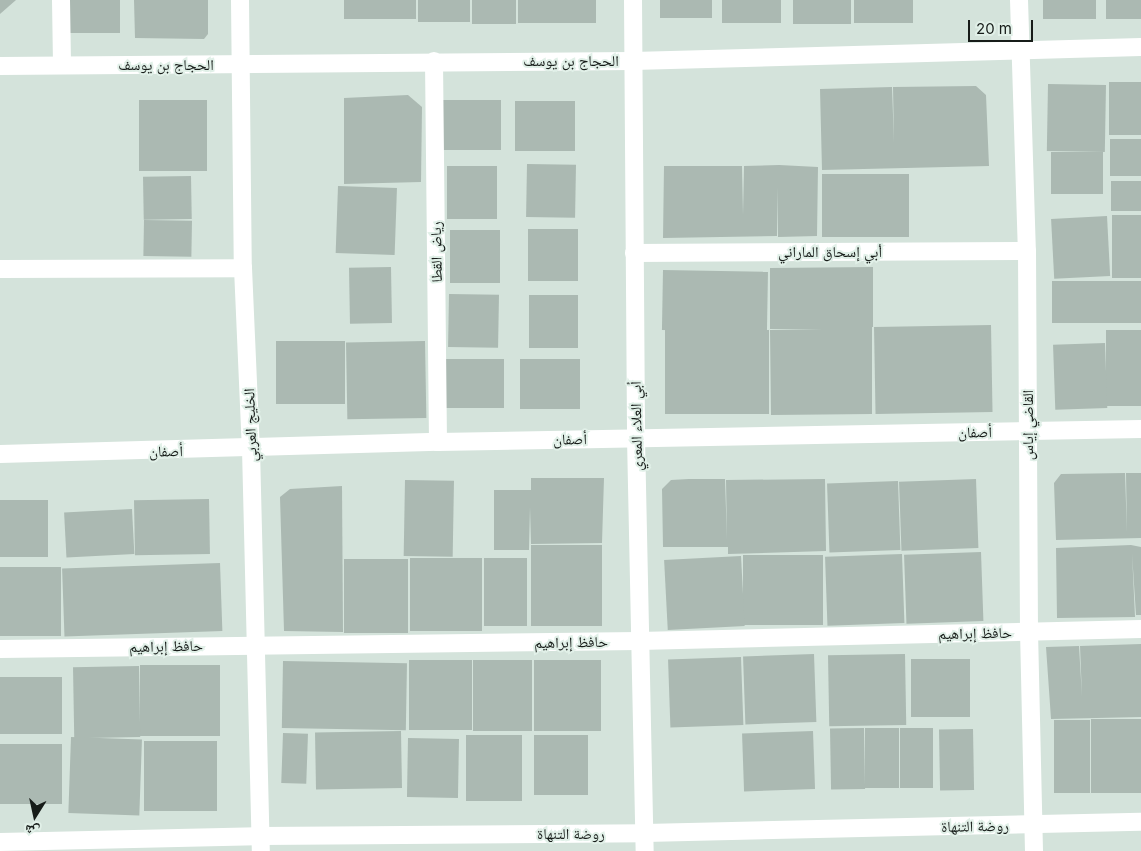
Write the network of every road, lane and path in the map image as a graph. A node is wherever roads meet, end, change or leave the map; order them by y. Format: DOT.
graph roads {
  1 [pos="61,0"];
  2 [pos="240,0"];
  3 [pos="633,0"];
  4 [pos="1019,0"];
  5 [pos="1141,47"];
  6 [pos="1020,51"];
  7 [pos="633,61"];
  8 [pos="434,62"];
  9 [pos="62,64"];
  10 [pos="240,65"];
  11 [pos="0,66"];
  12 [pos="1027,251"];
  13 [pos="634,252"];
  14 [pos="244,268"];
  15 [pos="0,270"];
  16 [pos="1141,429"];
  17 [pos="1028,431"];
  18 [pos="636,438"];
  19 [pos="438,442"];
  20 [pos="251,449"];
  21 [pos="0,454"];
  22 [pos="1141,629"];
  23 [pos="1029,631"];
  24 [pos="639,641"];
  25 [pos="256,645"];
  26 [pos="0,649"];
  27 [pos="1141,822"];
  28 [pos="1034,824"];
  29 [pos="645,833"];
  30 [pos="0,842"];
  31 [pos="261,844"];
  32 [pos="645,851"];
  33 [pos="1034,851"];
  1 -- 9 [label="street"];
  2 -- 10 [label="street, الخليج العربي"];
  3 -- 7 [label="street, أبي العلاء المعري"];
  4 -- 6 [label="street, القاضي إياس"];
  5 -- 6 [label="street, الحجاج بن يوسف"];
  6 -- 7 [label="street, الحجاج بن يوسف"];
  6 -- 12 [label="street, القاضي إياس"];
  7 -- 8 [label="street, الحجاج بن يوسف"];
  7 -- 13 [label="street, أبي العلاء المعري"];
  8 -- 10 [label="street, الحجاج بن يوسف"];
  8 -- 19 [label="street, رياض القطا"];
  9 -- 10 [label="street, الحجاج بن يوسف"];
  9 -- 11 [label="street, الحجاج بن يوسف"];
  10 -- 14 [label="street, الخليج العربي"];
  12 -- 13 [label="street, أبي إسحاق الماراني"];
  12 -- 17 [label="street, القاضي إياس"];
  13 -- 18 [label="street, أبي العلاء المعري"];
  14 -- 15 [label="street"];
  14 -- 20 [label="street, الخليج العربي"];
  16 -- 17 [label="street, أصفان"];
  17 -- 18 [label="street, أصفان"];
  17 -- 23 [label="street, القاضي إياس"];
  18 -- 19 [label="street, أصفان"];
  18 -- 24 [label="street, أبي العلاء المعري"];
  19 -- 20 [label="street, أصفان"];
  20 -- 21 [label="street, أصفان"];
  20 -- 25 [label="street, الخليج العربي"];
  22 -- 23 [label="street, حافظ إبراهيم"];
  23 -- 24 [label="street, حافظ إبراهيم"];
  23 -- 28 [label="street, القاضي إياس"];
  24 -- 25 [label="street, حافظ إبراهيم"];
  24 -- 29 [label="street, أبي العلاء المعري"];
  25 -- 26 [label="street, حافظ إبراهيم"];
  25 -- 31 [label="street, الخليج العربي"];
  27 -- 28 [label="street, روضة التنهاة"];
  28 -- 29 [label="street, روضة التنهاة"];
  28 -- 33 [label="street, القاضي إياس"];
  29 -- 31 [label="street, روضة التنهاة"];
  29 -- 32 [label="street, أبي العلاء المعري"];
  30 -- 31 [label="street, روضة التنهاة"];
}
